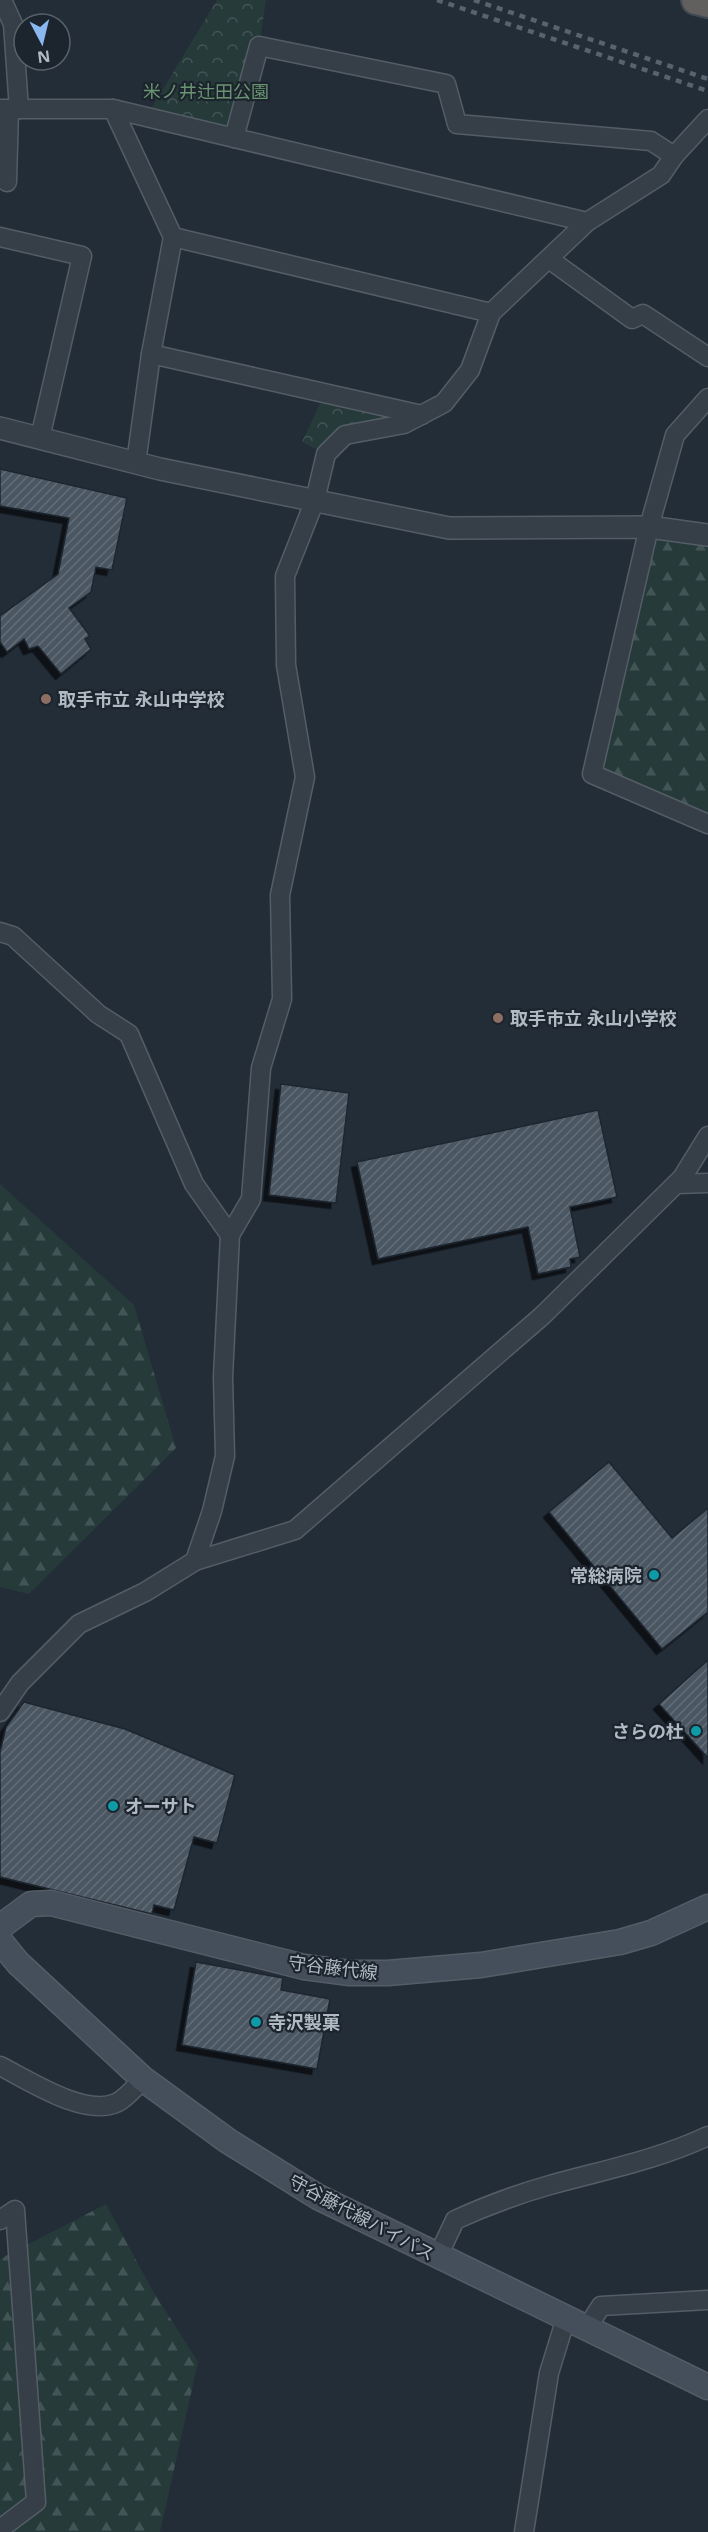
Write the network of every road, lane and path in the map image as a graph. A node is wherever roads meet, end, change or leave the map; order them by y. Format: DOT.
graph roads {
  1 [pos="2,0"];
  2 [pos="696,0"];
  3 [pos="708,3"];
  4 [pos="9,109"];
  5 [pos="113,109"];
  6 [pos="705,127"];
  7 [pos="234,138"];
  8 [pos="674,156"];
  9 [pos="7,182"];
  10 [pos="587,222"];
  11 [pos="0,237"];
  12 [pos="174,237"];
  13 [pos="549,259"];
  14 [pos="491,313"];
  15 [pos="151,354"];
  16 [pos="708,357"];
  17 [pos="708,398"];
  18 [pos="422,415"];
  19 [pos="0,428"];
  20 [pos="40,438"];
  21 [pos="136,463"];
  22 [pos="315,500"];
  23 [pos="649,527"];
  24 [pos="708,535"];
  25 [pos="708,824"];
  26 [pos="0,932"];
  27 [pos="708,1136"];
  28 [pos="708,1183"];
  29 [pos="676,1184"];
  30 [pos="230,1235"];
  31 [pos="195,1561"];
  32 [pos="2,1705"];
  33 [pos="708,1907"];
  34 [pos="0,1927"];
  35 [pos="0,1941"];
  36 [pos="0,2066"];
  37 [pos="144,2079"];
  38 [pos="708,2136"];
  39 [pos="0,2220"];
  40 [pos="438,2256"];
  41 [pos="708,2300"];
  42 [pos="577,2323"];
  43 [pos="708,2387"];
  44 [pos="0,2529"];
  45 [pos="524,2532"];
  1 -- 4 [label="street"];
  2 -- 3 [label="highway"];
  4 -- 5 [label="street"];
  4 -- 9 [label="street"];
  5 -- 7 [label="street"];
  5 -- 12 [label="street"];
  6 -- 8 [label="street"];
  7 -- 8 [label="street"];
  7 -- 10 [label="street"];
  8 -- 10 [label="street"];
  10 -- 13 [label="street"];
  11 -- 20 [label="street"];
  12 -- 14 [label="street"];
  12 -- 15 [label="street"];
  13 -- 14 [label="street"];
  13 -- 16 [label="street"];
  14 -- 18 [label="street"];
  15 -- 18 [label="street"];
  15 -- 21 [label="street"];
  17 -- 23 [label="street"];
  18 -- 22 [label="street"];
  19 -- 20 [label="street"];
  20 -- 21 [label="street"];
  21 -- 22 [label="street"];
  22 -- 23 [label="street"];
  22 -- 30 [label="street"];
  23 -- 24 [label="street"];
  23 -- 25 [label="street"];
  26 -- 30 [label="street"];
  27 -- 29 [label="street"];
  28 -- 29 [label="street"];
  29 -- 31 [label="street"];
  30 -- 31 [label="street"];
  31 -- 32 [label="street"];
  33 -- 34 [label="main road, 守谷藤代線"];
  35 -- 37 [label="main road, 守谷藤代線バイパス"];
  36 -- 37 [label="street"];
  37 -- 40 [label="main road, 守谷藤代線バイパス"];
  38 -- 40 [label="street"];
  39 -- 44 [label="street"];
  40 -- 42 [label="main road, 守谷藤代線バイパス"];
  41 -- 42 [label="street"];
  42 -- 43 [label="main road, 守谷藤代線バイパス"];
  42 -- 45 [label="street"];
}
